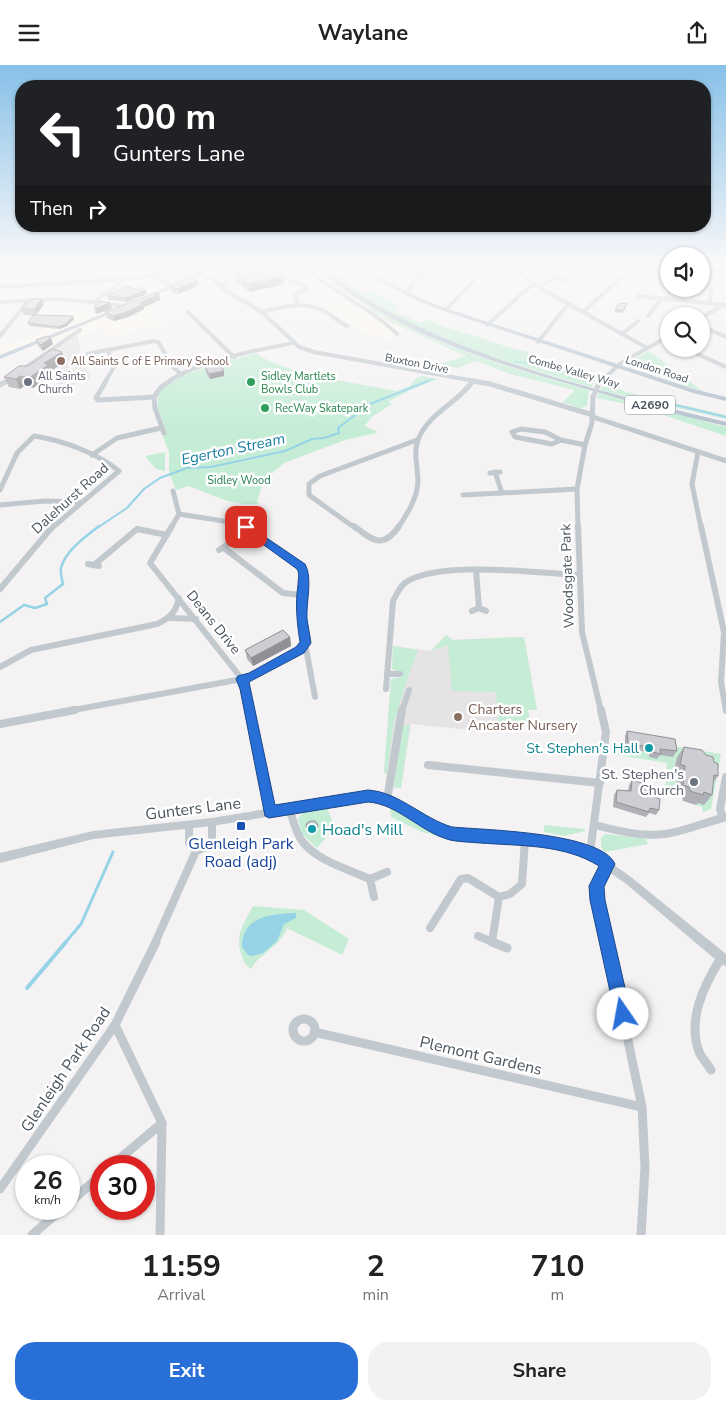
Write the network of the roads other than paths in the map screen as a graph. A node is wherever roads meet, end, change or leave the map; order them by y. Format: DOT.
graph roads {
  1 [pos="12,321"];
  2 [pos="92,321"];
  3 [pos="197,321"];
  4 [pos="271,321"];
  5 [pos="337,321"];
  6 [pos="382,321"];
  7 [pos="401,321"];
  8 [pos="475,321"];
  9 [pos="492,321"];
  10 [pos="555,321"];
  11 [pos="598,321"];
  12 [pos="638,321"];
  13 [pos="342,324"];
  14 [pos="487,325"];
  15 [pos="347,326"];
  16 [pos="335,327"];
  17 [pos="710,330"];
  18 [pos="80,331"];
  19 [pos="397,334"];
  20 [pos="622,334"];
  21 [pos="58,335"];
  22 [pos="0,336"];
  23 [pos="726,337"];
  24 [pos="65,341"];
  25 [pos="538,342"];
  26 [pos="660,342"];
  27 [pos="293,343"];
  28 [pos="647,348"];
  29 [pos="108,350"];
  30 [pos="87,354"];
  31 [pos="0,357"];
  32 [pos="234,357"];
  33 [pos="704,357"];
  34 [pos="617,366"];
  35 [pos="726,367"];
  36 [pos="182,375"];
  37 [pos="473,381"];
  38 [pos="0,385"];
  39 [pos="154,397"];
  40 [pos="593,397"];
  41 [pos="726,399"];
  42 [pos="593,416"];
  43 [pos="726,424"];
  44 [pos="36,435"];
  45 [pos="417,440"];
  46 [pos="561,441"];
  47 [pos="585,445"];
  48 [pos="698,452"];
  49 [pos="92,455"];
  50 [pos="726,461"];
  51 [pos="495,472"];
  52 [pos="577,489"];
  53 [pos="0,490"];
  54 [pos="173,491"];
  55 [pos="502,493"];
  56 [pos="463,495"];
  57 [pos="80,502"];
  58 [pos="0,505"];
  59 [pos="179,514"];
  60 [pos="167,535"];
  61 [pos="223,548"];
  62 [pos="94,565"];
  63 [pos="476,570"];
  64 [pos="579,575"];
  65 [pos="0,589"];
  66 [pos="302,595"];
  67 [pos="179,598"];
  68 [pos="476,609"];
  69 [pos="486,611"];
  70 [pos="171,617"];
  71 [pos="196,619"];
  72 [pos="306,643"];
  73 [pos="0,667"];
  74 [pos="387,674"];
  75 [pos="400,674"];
  76 [pos="242,679"];
  77 [pos="386,689"];
  78 [pos="409,690"];
  79 [pos="317,692"];
  80 [pos="726,711"];
  81 [pos="0,724"];
  82 [pos="428,765"];
  83 [pos="600,783"];
  84 [pos="726,784"];
  85 [pos="388,800"];
  86 [pos="289,808"];
  87 [pos="269,812"];
  88 [pos="725,817"];
  89 [pos="212,822"];
  90 [pos="189,825"];
  91 [pos="595,825"];
  92 [pos="525,839"];
  93 [pos="196,851"];
  94 [pos="590,853"];
  95 [pos="0,859"];
  96 [pos="608,864"];
  97 [pos="387,872"];
  98 [pos="370,879"];
  99 [pos="374,897"];
  100 [pos="498,897"];
  101 [pos="430,928"];
  102 [pos="478,936"];
  103 [pos="492,942"];
  104 [pos="507,948"];
  105 [pos="723,960"];
  106 [pos="115,1025"];
  107 [pos="314,1032"];
  108 [pos="711,1070"];
  109 [pos="642,1107"];
  110 [pos="162,1123"];
  111 [pos="124,1155"];
  112 [pos="90,1185"];
  113 [pos="0,1189"];
  114 [pos="80,1193"];
  115 [pos="49,1220"];
  116 [pos="32,1235"];
  117 [pos="160,1235"];
  118 [pos="641,1235"];
  1 -- 22 [label="street"];
  2 -- 21 [label="main road"];
  3 -- 32 [label="street"];
  4 -- 27 [label="street, Buxton Drive"];
  5 -- 13 [label="street"];
  6 -- 19 [label="street"];
  7 -- 43 [label="main road, Combe Valley Way / A2690"];
  8 -- 14 [label="main road, London Road"];
  9 -- 14 [label="street"];
  10 -- 25 [label="street"];
  11 -- 20 [label="street"];
  12 -- 20 [label="street"];
  13 -- 15 [label="street"];
  13 -- 16 [label="street"];
  14 -- 25 [label="main road, London Road"];
  17 -- 23 [label="street"];
  18 -- 24 [label="street"];
  20 -- 28 [label="street"];
  21 -- 24 [label="street"];
  21 -- 31 [label="main road"];
  24 -- 38 [label="street"];
  25 -- 34 [label="main road, London Road"];
  26 -- 28 [label="street, Woodsgate Park"];
  27 -- 32 [label="street"];
  27 -- 37 [label="street, Buxton Drive"];
  28 -- 34 [label="street, Woodsgate Park"];
  29 -- 30 [label="street"];
  29 -- 36 [label="street"];
  29 -- 39 [label="street"];
  32 -- 36 [label="street"];
  33 -- 35 [label="street"];
  34 -- 40 [label="street, Woodsgate Park, bridge"];
  34 -- 41 [label="main road, London Road"];
  36 -- 39 [label="street"];
  37 -- 42 [label="street, Buxton Drive"];
  37 -- 45 [label="street"];
  39 -- 49 [label="street"];
  40 -- 42 [label="street, Woodsgate Park"];
  42 -- 47 [label="street, Woodsgate Park"];
  42 -- 48 [label="street, Buxton Drive"];
  44 -- 49 [label="street, Dalehurst Road"];
  44 -- 53 [label="street"];
  45 -- 45 [label="street"];
  46 -- 46 [label="street"];
  46 -- 47 [label="street"];
  47 -- 52 [label="street, Woodsgate Park"];
  48 -- 50 [label="street, Buxton Drive"];
  48 -- 80 [label="street"];
  49 -- 57 [label="street, Dalehurst Road"];
  51 -- 55 [label="street"];
  52 -- 55 [label="street"];
  52 -- 64 [label="street, Woodsgate Park"];
  54 -- 59 [label="street"];
  55 -- 56 [label="street"];
  57 -- 58 [label="street"];
  57 -- 65 [label="street, Dalehurst Road"];
  59 -- 60 [label="street, Deans Drive"];
  59 -- 66 [label="street"];
  60 -- 62 [label="street"];
  60 -- 67 [label="street, Deans Drive"];
  61 -- 66 [label="street"];
  63 -- 64 [label="street"];
  63 -- 68 [label="street"];
  63 -- 74 [label="street"];
  64 -- 83 [label="street, Woodsgate Park"];
  66 -- 72 [label="street"];
  67 -- 70 [label="street"];
  67 -- 71 [label="street, Deans Drive"];
  68 -- 69 [label="street"];
  70 -- 71 [label="street"];
  70 -- 73 [label="street"];
  71 -- 76 [label="street, Deans Drive"];
  72 -- 76 [label="street"];
  72 -- 79 [label="street"];
  74 -- 75 [label="street"];
  74 -- 77 [label="street"];
  76 -- 81 [label="street"];
  76 -- 87 [label="street, Deans Drive"];
  78 -- 85 [label="street"];
  82 -- 83 [label="street"];
  83 -- 91 [label="street, Woodsgate Park"];
  84 -- 88 [label="street"];
  85 -- 86 [label="street, Gunters Lane"];
  85 -- 92 [label="street, Gunters Lane"];
  86 -- 87 [label="street, Gunters Lane"];
  86 -- 98 [label="street"];
  87 -- 89 [label="street, Gunters Lane"];
  88 -- 91 [label="street"];
  89 -- 90 [label="street, Gunters Lane"];
  89 -- 93 [label="street, Glenleigh Park Road"];
  90 -- 93 [label="street"];
  90 -- 95 [label="street, Gunters Lane"];
  91 -- 94 [label="street, Woodsgate Park"];
  92 -- 94 [label="street, Gunters Lane"];
  92 -- 100 [label="street"];
  93 -- 106 [label="street, Glenleigh Park Road"];
  94 -- 96 [label="street, Gunters Lane"];
  96 -- 105 [label="street, Gunters Lane"];
  96 -- 109 [label="street"];
  97 -- 98 [label="street"];
  98 -- 99 [label="street"];
  100 -- 101 [label="street"];
  100 -- 103 [label="street"];
  102 -- 103 [label="street"];
  103 -- 104 [label="street"];
  105 -- 108 [label="street"];
  106 -- 110 [label="street"];
  106 -- 113 [label="street, Glenleigh Park Road"];
  107 -- 109 [label="street, Plemont Gardens"];
  109 -- 118 [label="street"];
  110 -- 111 [label="street"];
  110 -- 117 [label="street"];
  112 -- 114 [label="street"];
  115 -- 116 [label="street"];
}
